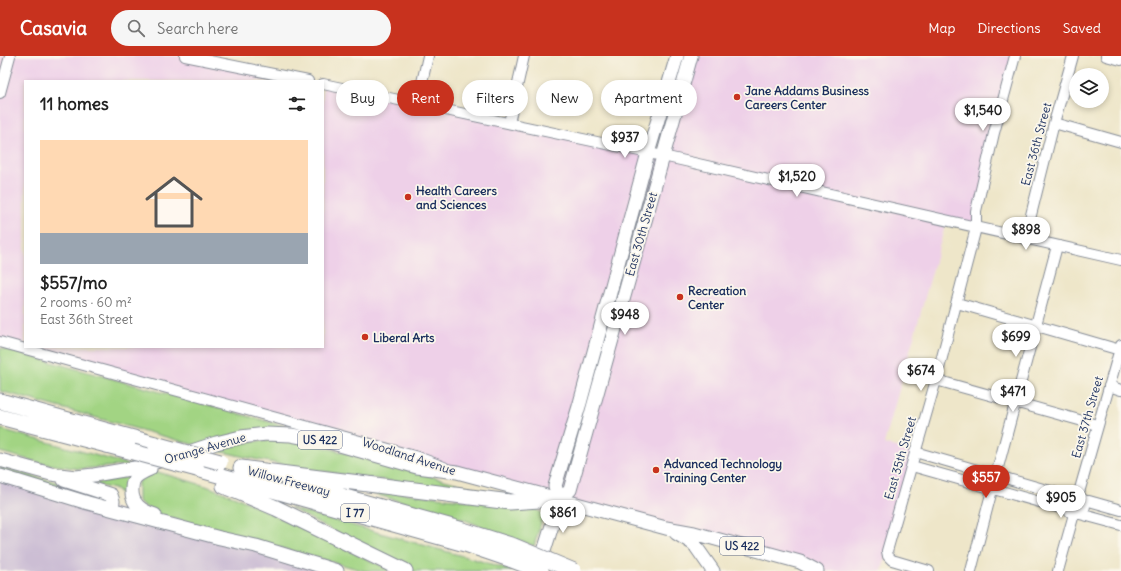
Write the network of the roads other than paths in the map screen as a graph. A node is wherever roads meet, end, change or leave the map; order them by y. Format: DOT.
graph roads {
  1 [pos="10,56"];
  2 [pos="185,56"];
  3 [pos="428,56"];
  4 [pos="524,56"];
  5 [pos="677,56"];
  6 [pos="691,56"];
  7 [pos="1016,56"];
  8 [pos="1073,56"];
  9 [pos="1106,56"];
  10 [pos="1121,60"];
  11 [pos="232,61"];
  12 [pos="304,80"];
  13 [pos="422,80"];
  14 [pos="324,84"];
  15 [pos="0,93"];
  16 [pos="397,100"];
  17 [pos="454,112"];
  18 [pos="1054,123"];
  19 [pos="509,124"];
  20 [pos="1121,142"];
  21 [pos="648,153"];
  22 [pos="663,156"];
  23 [pos="976,228"];
  24 [pos="1025,239"];
  25 [pos="1057,246"];
  26 [pos="1121,260"];
  27 [pos="956,303"];
  28 [pos="1036,327"];
  29 [pos="0,342"];
  30 [pos="1120,347"];
  31 [pos="936,380"];
  32 [pos="1109,386"];
  33 [pos="1121,390"];
  34 [pos="0,401"];
  35 [pos="1016,402"];
  36 [pos="0,417"];
  37 [pos="1097,425"];
  38 [pos="915,452"];
  39 [pos="182,454"];
  40 [pos="0,460"];
  41 [pos="912,466"];
  42 [pos="241,468"];
  43 [pos="38,471"];
  44 [pos="192,471"];
  45 [pos="457,472"];
  46 [pos="996,475"];
  47 [pos="0,476"];
  48 [pos="992,490"];
  49 [pos="1078,498"];
  50 [pos="557,499"];
  51 [pos="112,509"];
  52 [pos="1121,510"];
  53 [pos="1074,513"];
  54 [pos="1121,525"];
  55 [pos="666,528"];
  56 [pos="256,546"];
  57 [pos="513,553"];
  58 [pos="703,556"];
  59 [pos="337,571"];
  60 [pos="405,571"];
  61 [pos="538,571"];
  62 [pos="541,571"];
  63 [pos="574,571"];
  64 [pos="703,571"];
  65 [pos="713,571"];
  66 [pos="817,571"];
  67 [pos="929,571"];
  68 [pos="971,571"];
  69 [pos="1058,571"];
  1 -- 15 [label="street"];
  2 -- 11 [label="street"];
  3 -- 13 [label="street"];
  4 -- 19 [label="street"];
  5 -- 21 [label="main road, East 30th Street"];
  6 -- 22 [label="main road, East 30th Street"];
  7 -- 23 [label="street, East 35th Street"];
  8 -- 18 [label="street, East 36th Street"];
  9 -- 10 [label="street"];
  11 -- 12 [label="street"];
  14 -- 16 [label="street"];
  17 -- 19 [label="street"];
  18 -- 20 [label="street"];
  18 -- 24 [label="street, East 36th Street"];
  19 -- 21 [label="street"];
  21 -- 22 [label="street"];
  21 -- 50 [label="main road, East 30th Street"];
  22 -- 23 [label="street"];
  22 -- 50 [label="main road, East 30th Street"];
  23 -- 24 [label="street"];
  23 -- 27 [label="street, East 35th Street"];
  24 -- 25 [label="street"];
  25 -- 26 [label="street"];
  25 -- 28 [label="street"];
  27 -- 28 [label="street"];
  27 -- 31 [label="street, East 35th Street"];
  28 -- 30 [label="street"];
  28 -- 35 [label="street"];
  29 -- 45 [label="street, Woodland Avenue"];
  30 -- 32 [label="street, East 37th Street"];
  31 -- 35 [label="street"];
  31 -- 38 [label="street, East 35th Street"];
  32 -- 33 [label="street"];
  32 -- 37 [label="street, East 37th Street"];
  34 -- 42 [label="highway, Willow Freeway / I 77, bridge"];
  35 -- 37 [label="street"];
  35 -- 46 [label="street"];
  36 -- 44 [label="highway"];
  37 -- 49 [label="street, East 37th Street"];
  38 -- 41 [label="street, East 35th Street"];
  38 -- 46 [label="street"];
  39 -- 43 [label="main road, Orange Avenue / US 422"];
  39 -- 45 [label="main road, Orange Avenue / US 422"];
  39 -- 56 [label="main road"];
  40 -- 43 [label="main road, Orange Avenue / US 422"];
  41 -- 48 [label="street"];
  41 -- 67 [label="street, East 35th Street"];
  42 -- 50 [label="highway"];
  42 -- 57 [label="highway, Willow Freeway / I 77"];
  43 -- 51 [label="main road"];
  44 -- 57 [label="highway, Willow Freeway / I 77"];
  44 -- 60 [label="highway"];
  45 -- 50 [label="main road, Woodland Avenue / US 422"];
  46 -- 49 [label="street"];
  47 -- 51 [label="main road"];
  48 -- 53 [label="street"];
  48 -- 68 [label="street"];
  49 -- 52 [label="street"];
  49 -- 53 [label="street"];
  49 -- 53 [label="street"];
  50 -- 55 [label="main road, Woodland Avenue / US 422"];
  50 -- 61 [label="main road, East 30th Street"];
  51 -- 56 [label="main road"];
  53 -- 54 [label="street"];
  53 -- 69 [label="street"];
  55 -- 58 [label="main road"];
  55 -- 66 [label="main road, Woodland Avenue / US 422"];
  56 -- 59 [label="main road"];
  57 -- 62 [label="highway, Willow Freeway / I 77, bridge"];
  57 -- 63 [label="highway, Willow Freeway / I 77, bridge"];
  58 -- 64 [label="main road"];
  58 -- 65 [label="main road"];
}
